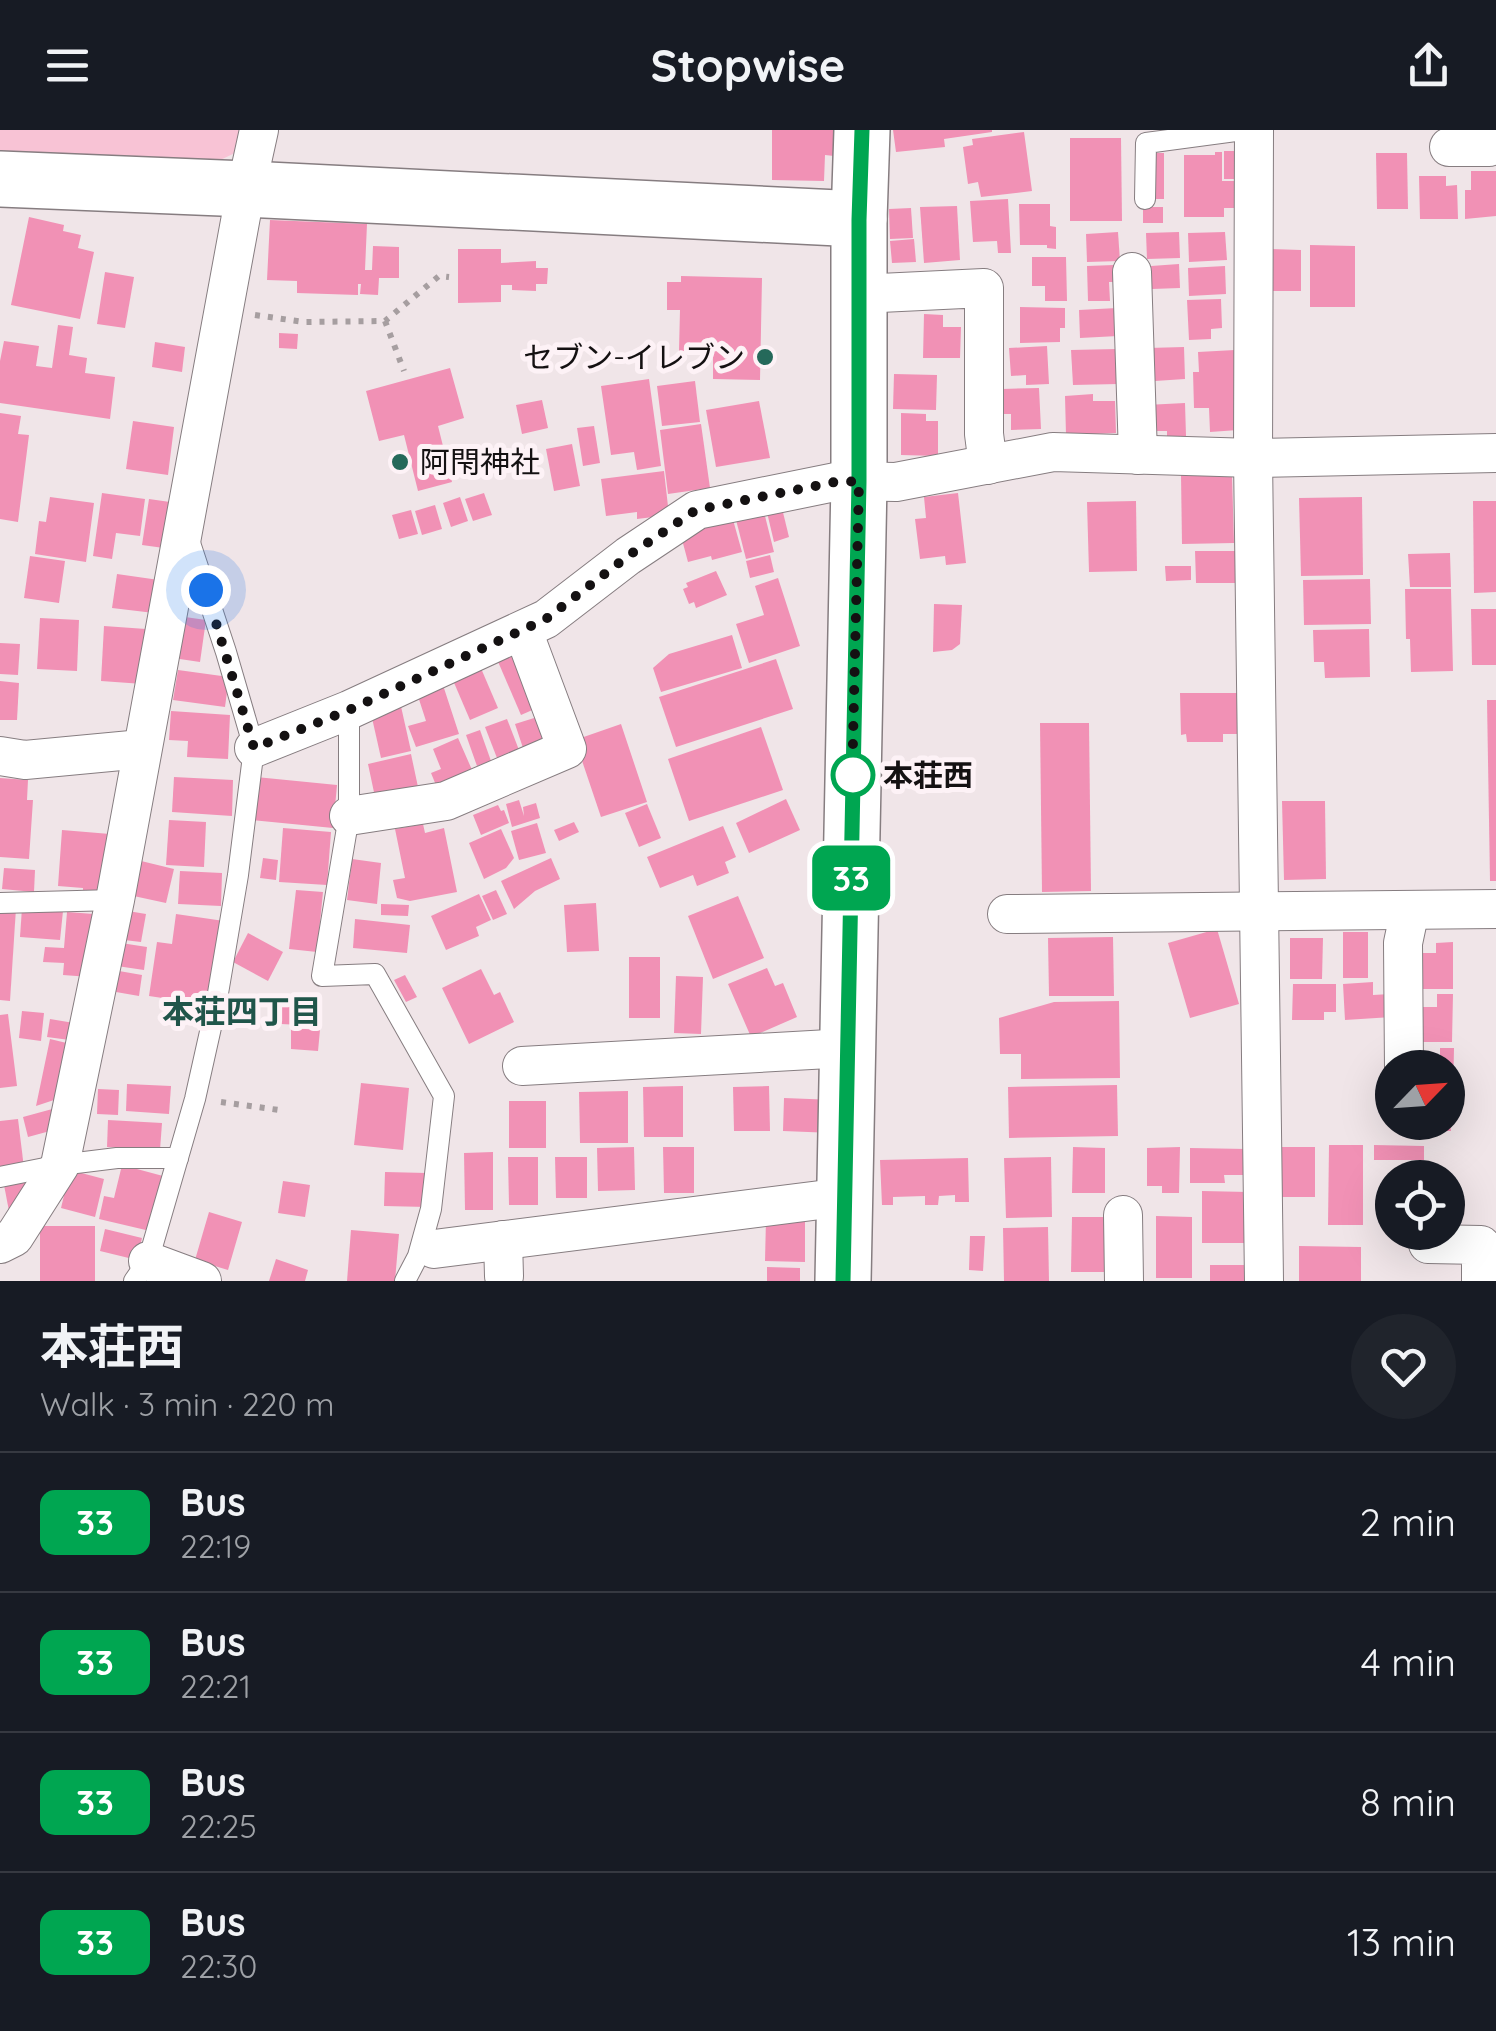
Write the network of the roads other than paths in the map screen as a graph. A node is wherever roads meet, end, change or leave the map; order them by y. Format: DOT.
graph roads {
  1 [pos="260,130"];
  2 [pos="862,130"];
  3 [pos="1243,130"];
  4 [pos="1254,130"];
  5 [pos="1488,130"];
  6 [pos="1449,147"];
  7 [pos="0,179"];
  8 [pos="246,189"];
  9 [pos="1146,199"];
  10 [pos="859,220"];
  11 [pos="1132,272"];
  12 [pos="859,294"];
  13 [pos="1496,453"];
  14 [pos="1138,455"];
  15 [pos="1253,458"];
  16 [pos="988,465"];
  17 [pos="859,482"];
  18 [pos="185,529"];
  19 [pos="523,630"];
  20 [pos="349,710"];
  21 [pos="254,748"];
  22 [pos="142,749"];
  23 [pos="0,756"];
  24 [pos="349,816"];
  25 [pos="116,900"];
  26 [pos="0,902"];
  27 [pos="1496,909"];
  28 [pos="1410,910"];
  29 [pos="1259,911"];
  30 [pos="1007,914"];
  31 [pos="847,1048"];
  32 [pos="1404,1050"];
  33 [pos="522,1066"];
  34 [pos="178,1158"];
  35 [pos="60,1165"];
  36 [pos="0,1177"];
  37 [pos="844,1197"];
  38 [pos="1122,1216"];
  39 [pos="0,1244"];
  40 [pos="1465,1245"];
  41 [pos="434,1249"];
  42 [pos="141,1271"];
  43 [pos="202,1281"];
  44 [pos="405,1281"];
  45 [pos="843,1281"];
  46 [pos="1124,1281"];
  47 [pos="1264,1281"];
  48 [pos="1480,1281"];
  1 -- 8 [label="street"];
  2 -- 10 [label="main road"];
  3 -- 9 [label="lane"];
  4 -- 15 [label="street"];
  5 -- 6 [label="street"];
  7 -- 8 [label="main road"];
  8 -- 10 [label="main road"];
  8 -- 18 [label="street"];
  10 -- 12 [label="main road"];
  11 -- 14 [label="street"];
  12 -- 16 [label="street"];
  12 -- 17 [label="main road"];
  13 -- 15 [label="street"];
  14 -- 15 [label="street"];
  14 -- 16 [label="street"];
  15 -- 29 [label="street"];
  16 -- 17 [label="street"];
  17 -- 19 [label="street"];
  17 -- 31 [label="main road"];
  18 -- 21 [label="lane"];
  18 -- 22 [label="street"];
  19 -- 20 [label="street"];
  19 -- 24 [label="street"];
  20 -- 21 [label="street"];
  20 -- 24 [label="lane"];
  21 -- 34 [label="lane"];
  22 -- 23 [label="street"];
  22 -- 25 [label="street"];
  24 -- 44 [label="lane"];
  25 -- 26 [label="lane"];
  25 -- 35 [label="street"];
  27 -- 28 [label="street"];
  28 -- 29 [label="street"];
  28 -- 32 [label="street"];
  29 -- 30 [label="street"];
  29 -- 47 [label="street"];
  31 -- 33 [label="street"];
  31 -- 37 [label="main road"];
  34 -- 35 [label="lane"];
  34 -- 42 [label="lane"];
  35 -- 36 [label="lane"];
  35 -- 39 [label="street"];
  37 -- 41 [label="street"];
  37 -- 45 [label="main road"];
  38 -- 46 [label="street"];
  40 -- 48 [label="street"];
  42 -- 43 [label="street"];
}
